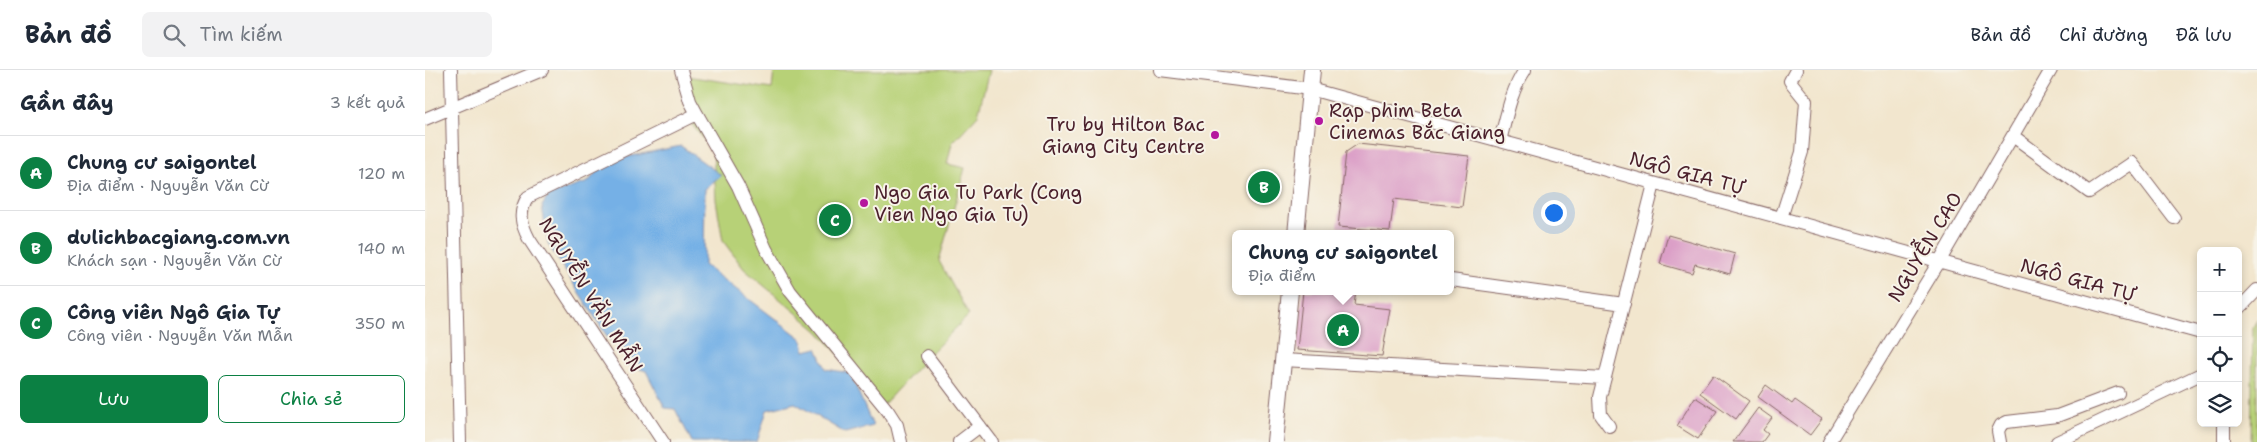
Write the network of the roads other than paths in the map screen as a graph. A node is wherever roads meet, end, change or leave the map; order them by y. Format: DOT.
graph roads {
  1 [pos="451,70"];
  2 [pos="542,70"];
  3 [pos="681,70"];
  4 [pos="1160,70"];
  5 [pos="1312,70"];
  6 [pos="1524,70"];
  7 [pos="1797,70"];
  8 [pos="2051,70"];
  9 [pos="1310,89"];
  10 [pos="453,109"];
  11 [pos="697,114"];
  12 [pos="425,119"];
  13 [pos="2013,136"];
  14 [pos="1500,142"];
  15 [pos="1654,184"];
  16 [pos="1781,218"];
  17 [pos="2175,218"];
  18 [pos="1296,230"];
  19 [pos="1939,262"];
  20 [pos="1454,280"];
  21 [pos="2257,290"];
  22 [pos="1290,295"];
  23 [pos="1624,304"];
  24 [pos="2242,306"];
  25 [pos="2197,332"];
  26 [pos="927,356"];
  27 [pos="1283,360"];
  28 [pos="2197,376"];
  29 [pos="1605,378"];
  30 [pos="2118,393"];
  31 [pos="980,426"];
  32 [pos="1609,426"];
  33 [pos="2224,427"];
  34 [pos="460,442"];
  35 [pos="663,442"];
  36 [pos="901,442"];
  37 [pos="959,442"];
  38 [pos="992,442"];
  39 [pos="1275,442"];
  40 [pos="1829,442"];
  41 [pos="2000,442"];
  42 [pos="2057,442"];
  43 [pos="2224,442"];
  1 -- 10 [label="street"];
  2 -- 10 [label="street"];
  3 -- 11 [label="street"];
  4 -- 9 [label="street, NGÔ GIA TỰ"];
  5 -- 9 [label="street"];
  6 -- 14 [label="street"];
  7 -- 16 [label="street"];
  8 -- 13 [label="street, NGUYỄN CAO"];
  9 -- 14 [label="street, NGÔ GIA TỰ"];
  9 -- 18 [label="street"];
  10 -- 12 [label="street"];
  10 -- 34 [label="street"];
  11 -- 35 [label="street, NGUYỄN VĂN MẪN"];
  11 -- 36 [label="street"];
  13 -- 17 [label="street"];
  13 -- 19 [label="street, NGUYỄN CAO"];
  14 -- 15 [label="street, NGÔ GIA TỰ"];
  15 -- 16 [label="street, NGÔ GIA TỰ"];
  15 -- 23 [label="street"];
  16 -- 19 [label="street, NGÔ GIA TỰ"];
  19 -- 25 [label="street, NGÔ GIA TỰ"];
  19 -- 40 [label="street, NGUYỄN CAO"];
  20 -- 23 [label="street"];
  21 -- 24 [label="street"];
  22 -- 27 [label="street"];
  23 -- 29 [label="street"];
  26 -- 31 [label="street"];
  27 -- 29 [label="street"];
  27 -- 39 [label="street"];
  28 -- 42 [label="street"];
  29 -- 32 [label="street"];
  30 -- 41 [label="street"];
  31 -- 37 [label="street"];
  31 -- 38 [label="street"];
  33 -- 43 [label="street"];
}
